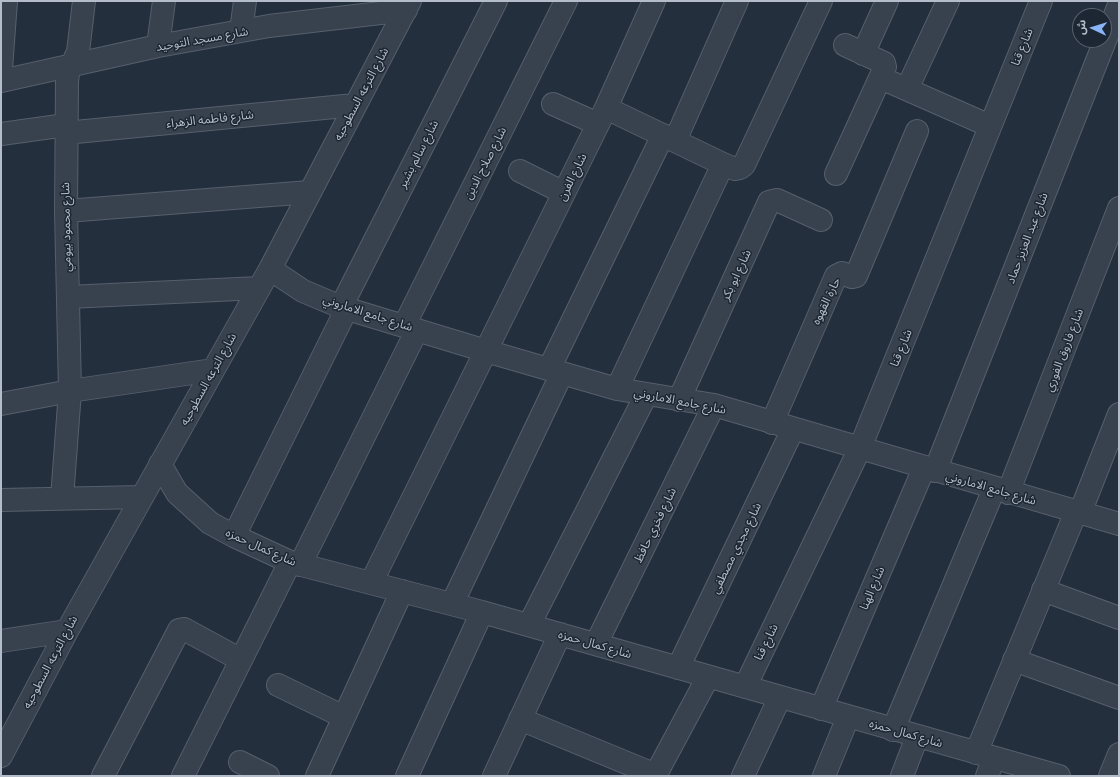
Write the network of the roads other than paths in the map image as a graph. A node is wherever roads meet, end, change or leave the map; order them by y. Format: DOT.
graph roads {
  1 [pos="6,1"];
  2 [pos="84,1"];
  3 [pos="164,1"];
  4 [pos="245,1"];
  5 [pos="496,1"];
  6 [pos="566,1"];
  7 [pos="654,1"];
  8 [pos="737,1"];
  9 [pos="821,1"];
  10 [pos="887,1"];
  11 [pos="948,1"];
  12 [pos="1041,1"];
  13 [pos="408,5"];
  14 [pos="1119,5"];
  15 [pos="325,10"];
  16 [pos="241,31"];
  17 [pos="158,46"];
  18 [pos="71,64"];
  19 [pos="1,69"];
  20 [pos="881,78"];
  21 [pos="1,81"];
  22 [pos="907,89"];
  23 [pos="553,104"];
  24 [pos="355,105"];
  25 [pos="602,116"];
  26 [pos="990,126"];
  27 [pos="65,129"];
  28 [pos="917,131"];
  29 [pos="1,134"];
  30 [pos="669,138"];
  31 [pos="724,164"];
  32 [pos="520,171"];
  33 [pos="836,174"];
  34 [pos="310,192"];
  35 [pos="564,193"];
  36 [pos="1119,208"];
  37 [pos="66,211"];
  38 [pos="821,220"];
  39 [pos="270,269"];
  40 [pos="259,288"];
  41 [pos="68,298"];
  42 [pos="344,308"];
  43 [pos="411,328"];
  44 [pos="486,351"];
  45 [pos="213,370"];
  46 [pos="556,371"];
  47 [pos="617,389"];
  48 [pos="70,391"];
  49 [pos="646,395"];
  50 [pos="679,400"];
  51 [pos="1,404"];
  52 [pos="714,405"];
  53 [pos="1119,414"];
  54 [pos="772,423"];
  55 [pos="793,428"];
  56 [pos="860,448"];
  57 [pos="160,464"];
  58 [pos="930,469"];
  59 [pos="1001,491"];
  60 [pos="142,497"];
  61 [pos="62,498"];
  62 [pos="1,500"];
  63 [pos="1078,513"];
  64 [pos="1119,524"];
  65 [pos="234,536"];
  66 [pos="295,563"];
  67 [pos="371,583"];
  68 [pos="1043,590"];
  69 [pos="402,591"];
  70 [pos="452,604"];
  71 [pos="482,612"];
  72 [pos="1119,618"];
  73 [pos="530,625"];
  74 [pos="67,631"];
  75 [pos="560,634"];
  76 [pos="1,640"];
  77 [pos="596,644"];
  78 [pos="241,660"];
  79 [pos="1014,660"];
  80 [pos="678,668"];
  81 [pos="708,677"];
  82 [pos="278,685"];
  83 [pos="744,687"];
  84 [pos="780,697"];
  85 [pos="1119,698"];
  86 [pos="821,709"];
  87 [pos="344,717"];
  88 [pos="848,717"];
  89 [pos="520,719"];
  90 [pos="8,727"];
  91 [pos="893,730"];
  92 [pos="917,737"];
  93 [pos="1119,754"];
  94 [pos="1,756"];
  95 [pos="240,762"];
  96 [pos="985,762"];
  97 [pos="656,775"];
  98 [pos="103,776"];
  99 [pos="183,776"];
  100 [pos="268,776"];
  101 [pos="317,776"];
  102 [pos="407,776"];
  103 [pos="494,776"];
  104 [pos="743,776"];
  105 [pos="824,776"];
  106 [pos="902,776"];
  107 [pos="1059,776"];
  108 [pos="1110,776"];
  1 -- 19 [label="street"];
  2 -- 18 [label="street, شارع محمود بيومي"];
  3 -- 17 [label="street"];
  4 -- 16 [label="street"];
  5 -- 42 [label="street, شارع سالم بشير"];
  6 -- 43 [label="street, شارع صلاح الدين"];
  7 -- 25 [label="street, شارع الفرن"];
  8 -- 30 [label="street"];
  9 -- 31 [label="street"];
  10 -- 20 [label="street"];
  11 -- 22 [label="street"];
  12 -- 26 [label="street, شارع قنا"];
  13 -- 15 [label="street, شارع مسجد التوحيد"];
  13 -- 24 [label="street, شارع الترعه السطوحيه"];
  14 -- 58 [label="street, شارع عبد العزيز حماد"];
  15 -- 16 [label="street, شارع مسجد التوحيد"];
  16 -- 17 [label="street, شارع مسجد التوحيد"];
  17 -- 18 [label="street, شارع مسجد التوحيد"];
  18 -- 21 [label="street, شارع مسجد التوحيد"];
  18 -- 27 [label="street, شارع محمود بيومي"];
  20 -- 22 [label="street"];
  20 -- 33 [label="street"];
  22 -- 26 [label="street"];
  23 -- 25 [label="street"];
  24 -- 27 [label="street, شارع فاطمه الزهراء"];
  24 -- 34 [label="street, شارع الترعه السطوحيه"];
  25 -- 30 [label="street"];
  25 -- 35 [label="street, شارع الفرن"];
  26 -- 56 [label="street, شارع قنا"];
  27 -- 29 [label="street, شارع فاطمه الزهراء"];
  27 -- 37 [label="street, شارع محمود بيومي"];
  28 -- 54 [label="street, حارة القهوه"];
  30 -- 31 [label="street"];
  30 -- 46 [label="street"];
  31 -- 47 [label="street"];
  32 -- 35 [label="street"];
  34 -- 37 [label="street"];
  34 -- 39 [label="street, شارع الترعه السطوحيه"];
  35 -- 44 [label="street, شارع الفرن"];
  36 -- 59 [label="street, شارع فاروق الفوري"];
  37 -- 41 [label="street, شارع محمود بيومي"];
  38 -- 50 [label="street, شارع ابو بكر"];
  39 -- 40 [label="street, شارع الترعه السطوحيه"];
  39 -- 42 [label="street, شارع جامع الاماروني"];
  40 -- 41 [label="street"];
  40 -- 45 [label="street, شارع الترعه السطوحيه"];
  41 -- 48 [label="street, شارع محمود بيومي"];
  42 -- 43 [label="street, شارع جامع الاماروني"];
  42 -- 65 [label="street, شارع سالم بشير"];
  43 -- 44 [label="street, شارع جامع الاماروني"];
  43 -- 66 [label="street, شارع صلاح الدين"];
  44 -- 46 [label="street, شارع جامع الاماروني"];
  44 -- 67 [label="street, شارع الفرن"];
  45 -- 48 [label="street"];
  45 -- 57 [label="street, شارع الترعه السطوحيه"];
  46 -- 47 [label="street, شارع جامع الاماروني"];
  46 -- 70 [label="street"];
  47 -- 49 [label="street, شارع جامع الاماروني"];
  48 -- 51 [label="street"];
  48 -- 61 [label="street, شارع محمود بيومي"];
  49 -- 50 [label="street, شارع جامع الاماروني"];
  49 -- 73 [label="street"];
  50 -- 52 [label="street, شارع جامع الاماروني"];
  52 -- 54 [label="street, شارع جامع الاماروني"];
  52 -- 77 [label="street, شارع فخري حافظ"];
  53 -- 63 [label="street"];
  54 -- 55 [label="street, شارع جامع الاماروني"];
  55 -- 56 [label="street, شارع جامع الاماروني"];
  55 -- 80 [label="street, شارع مجدي مصطفي"];
  56 -- 58 [label="street, شارع جامع الاماروني"];
  56 -- 83 [label="street, شارع قنا"];
  57 -- 60 [label="street, شارع الترعه السطوحيه"];
  57 -- 65 [label="street, شارع كمال حمزه"];
  58 -- 59 [label="street, شارع جامع الاماروني"];
  58 -- 86 [label="street, شارع الهنا"];
  59 -- 63 [label="street, شارع جامع الاماروني"];
  59 -- 91 [label="street, شارع فاروق الفوري"];
  60 -- 61 [label="street"];
  60 -- 74 [label="street, شارع الترعه السطوحيه"];
  61 -- 62 [label="street"];
  63 -- 64 [label="street, شارع جامع الاماروني"];
  63 -- 68 [label="street"];
  65 -- 66 [label="street, شارع كمال حمزه"];
  66 -- 67 [label="street, شارع كمال حمزه"];
  66 -- 78 [label="street, شارع صلاح الدين"];
  67 -- 69 [label="street, شارع كمال حمزه"];
  68 -- 72 [label="street"];
  68 -- 79 [label="street"];
  69 -- 70 [label="street, شارع كمال حمزه"];
  69 -- 87 [label="street"];
  70 -- 71 [label="street, شارع كمال حمزه"];
  71 -- 73 [label="street, شارع كمال حمزه"];
  71 -- 102 [label="street"];
  73 -- 75 [label="street, شارع كمال حمزه"];
  74 -- 76 [label="street"];
  74 -- 90 [label="street, شارع الترعه السطوحيه"];
  75 -- 77 [label="street, شارع كمال حمزه"];
  75 -- 89 [label="street"];
  77 -- 80 [label="street, شارع كمال حمزه"];
  78 -- 98 [label="street"];
  78 -- 99 [label="street, شارع صلاح الدين"];
  79 -- 85 [label="street"];
  79 -- 96 [label="street"];
  80 -- 81 [label="street, شارع كمال حمزه"];
  81 -- 83 [label="street, شارع كمال حمزه"];
  81 -- 97 [label="street"];
  82 -- 87 [label="street"];
  83 -- 84 [label="street, شارع كمال حمزه"];
  84 -- 86 [label="street, شارع كمال حمزه"];
  84 -- 104 [label="street"];
  86 -- 88 [label="street, شارع كمال حمزه"];
  87 -- 101 [label="street"];
  88 -- 91 [label="street, شارع كمال حمزه"];
  88 -- 105 [label="street"];
  89 -- 97 [label="street"];
  89 -- 103 [label="street"];
  90 -- 94 [label="street, شارع الترعه السطوحيه"];
  91 -- 92 [label="street, شارع كمال حمزه"];
  92 -- 96 [label="street, شارع كمال حمزه"];
  92 -- 106 [label="street"];
  93 -- 108 [label="street"];
  95 -- 100 [label="street"];
  96 -- 107 [label="street, شارع كمال حمزه"];
}
